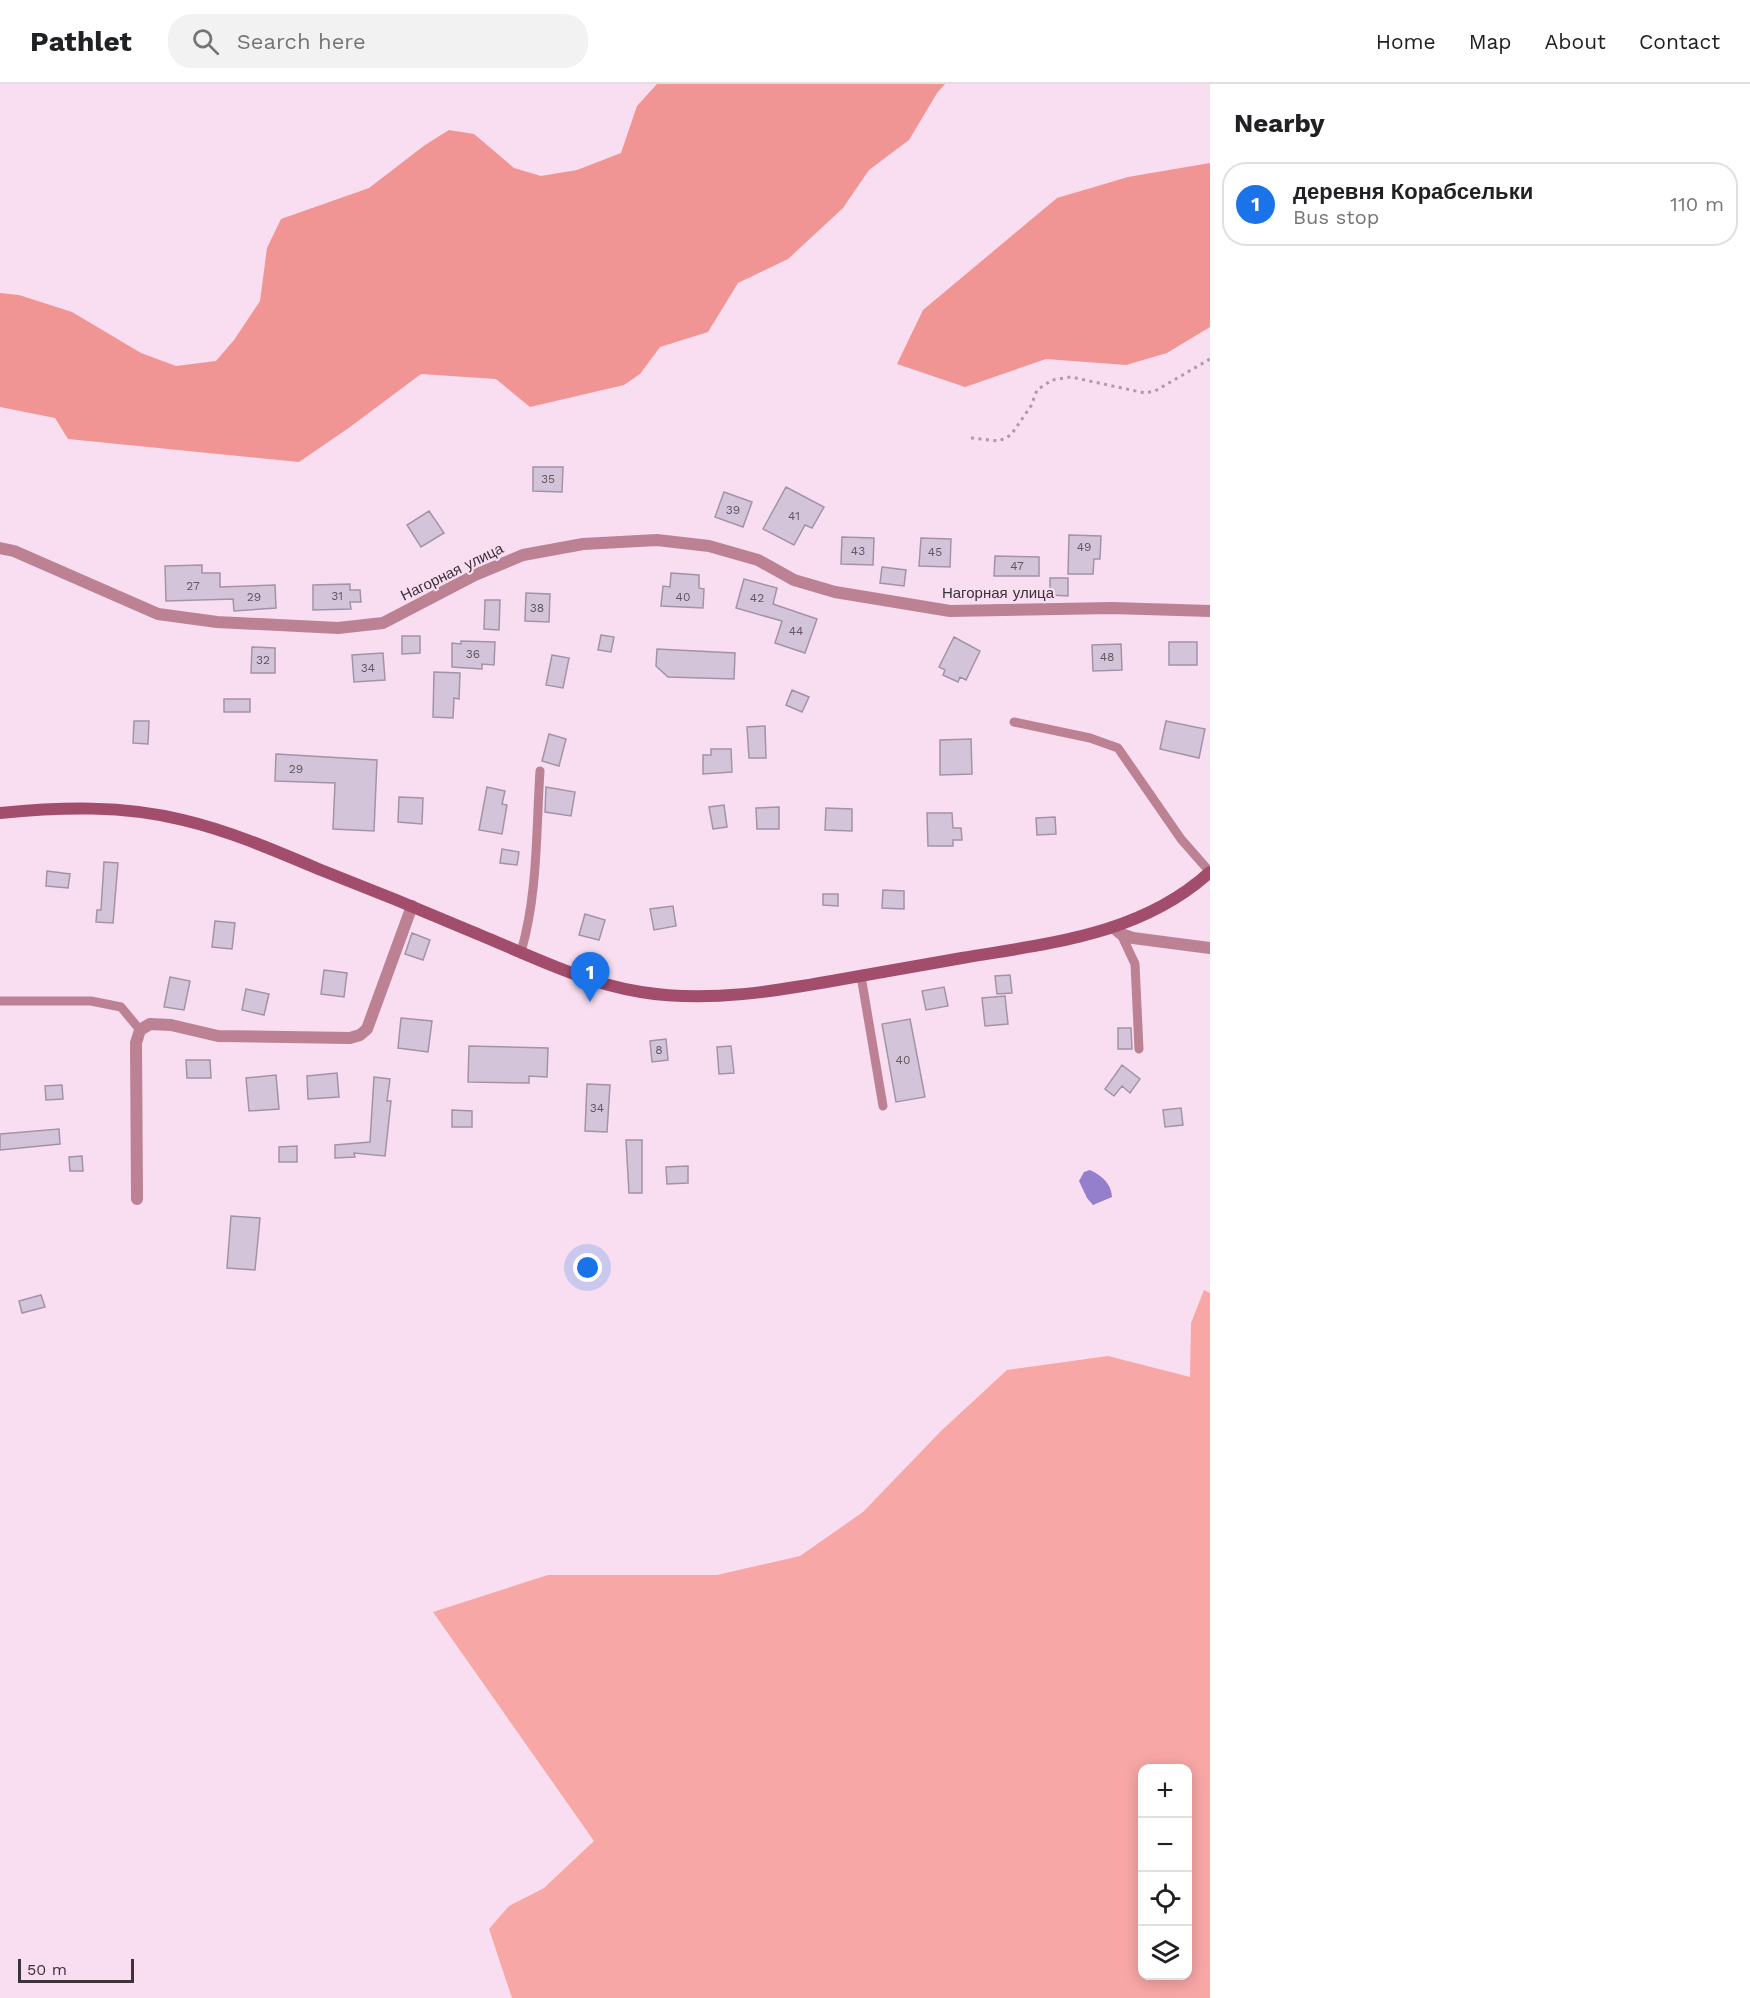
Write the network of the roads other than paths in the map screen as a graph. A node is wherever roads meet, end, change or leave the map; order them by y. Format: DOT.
graph roads {
  1 [pos="0,548"];
  2 [pos="1210,610"];
  3 [pos="1014,722"];
  4 [pos="540,771"];
  5 [pos="0,813"];
  6 [pos="1210,872"];
  7 [pos="412,906"];
  8 [pos="1118,931"];
  9 [pos="1210,948"];
  10 [pos="521,952"];
  11 [pos="861,976"];
  12 [pos="0,1001"];
  13 [pos="140,1030"];
  14 [pos="1139,1048"];
  15 [pos="883,1106"];
  16 [pos="137,1199"];
  1 -- 2 [label="street, Нагорная улица"];
  3 -- 6 [label="lane"];
  4 -- 10 [label="lane"];
  5 -- 7 [label="main road"];
  6 -- 8 [label="main road"];
  7 -- 10 [label="main road"];
  7 -- 13 [label="street"];
  8 -- 9 [label="street"];
  8 -- 11 [label="main road"];
  8 -- 14 [label="lane"];
  10 -- 11 [label="main road"];
  11 -- 15 [label="lane"];
  12 -- 13 [label="lane"];
  13 -- 16 [label="street"];
}
